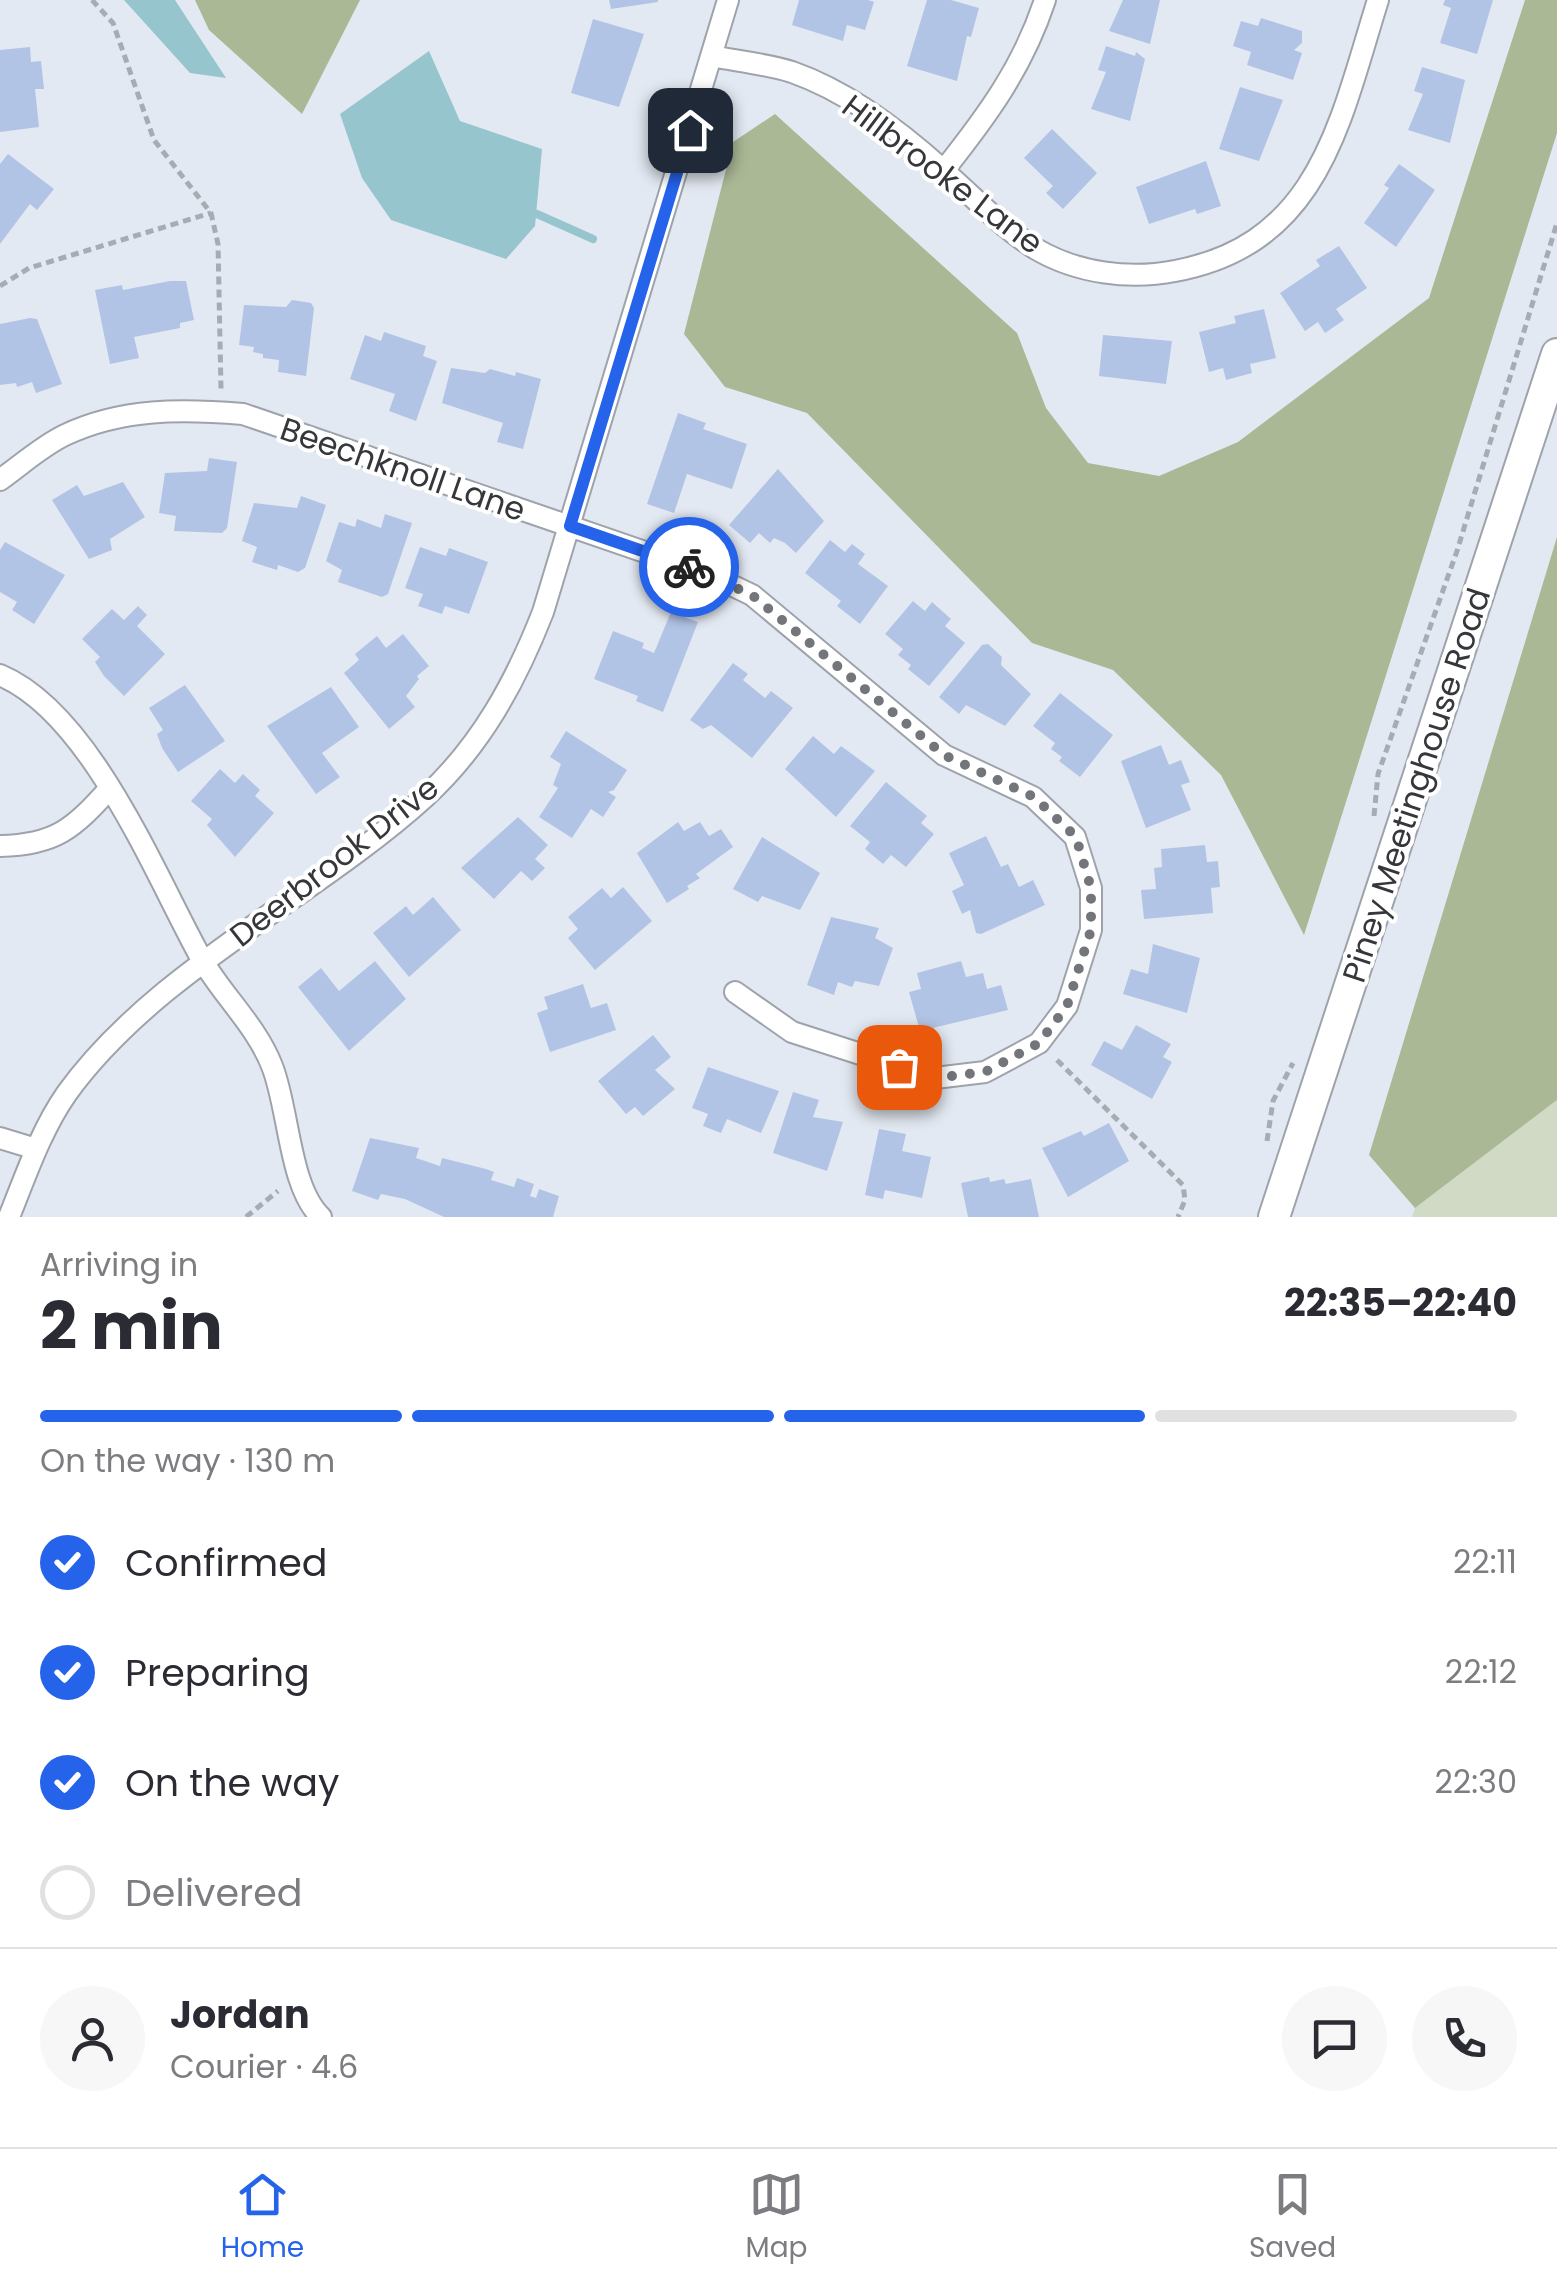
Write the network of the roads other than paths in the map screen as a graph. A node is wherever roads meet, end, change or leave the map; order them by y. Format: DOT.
graph roads {
  1 [pos="728,0"];
  2 [pos="1045,0"];
  3 [pos="1378,0"];
  4 [pos="710,56"];
  5 [pos="944,170"];
  6 [pos="1557,354"];
  7 [pos="0,480"];
  8 [pos="570,526"];
  9 [pos="0,675"];
  10 [pos="110,788"];
  11 [pos="0,846"];
  12 [pos="203,961"];
  13 [pos="735,992"];
  14 [pos="0,1138"];
  15 [pos="36,1149"];
  16 [pos="9,1217"];
  17 [pos="320,1217"];
  18 [pos="1274,1217"];
  1 -- 4 [label="street, Deerbrook Drive"];
  2 -- 5 [label="street"];
  3 -- 5 [label="street, Hillbrooke Lane"];
  4 -- 5 [label="street, Hillbrooke Lane"];
  4 -- 8 [label="street, Deerbrook Drive"];
  6 -- 18 [label="main road, Piney Meetinghouse Road"];
  7 -- 8 [label="street, Beechknoll Lane"];
  8 -- 12 [label="street, Deerbrook Drive"];
  8 -- 13 [label="street, Beechknoll Lane"];
  9 -- 10 [label="street"];
  10 -- 11 [label="street"];
  10 -- 12 [label="street"];
  12 -- 15 [label="street, Deerbrook Drive"];
  12 -- 17 [label="street"];
  14 -- 15 [label="street"];
  15 -- 16 [label="street, Deerbrook Drive"];
}
